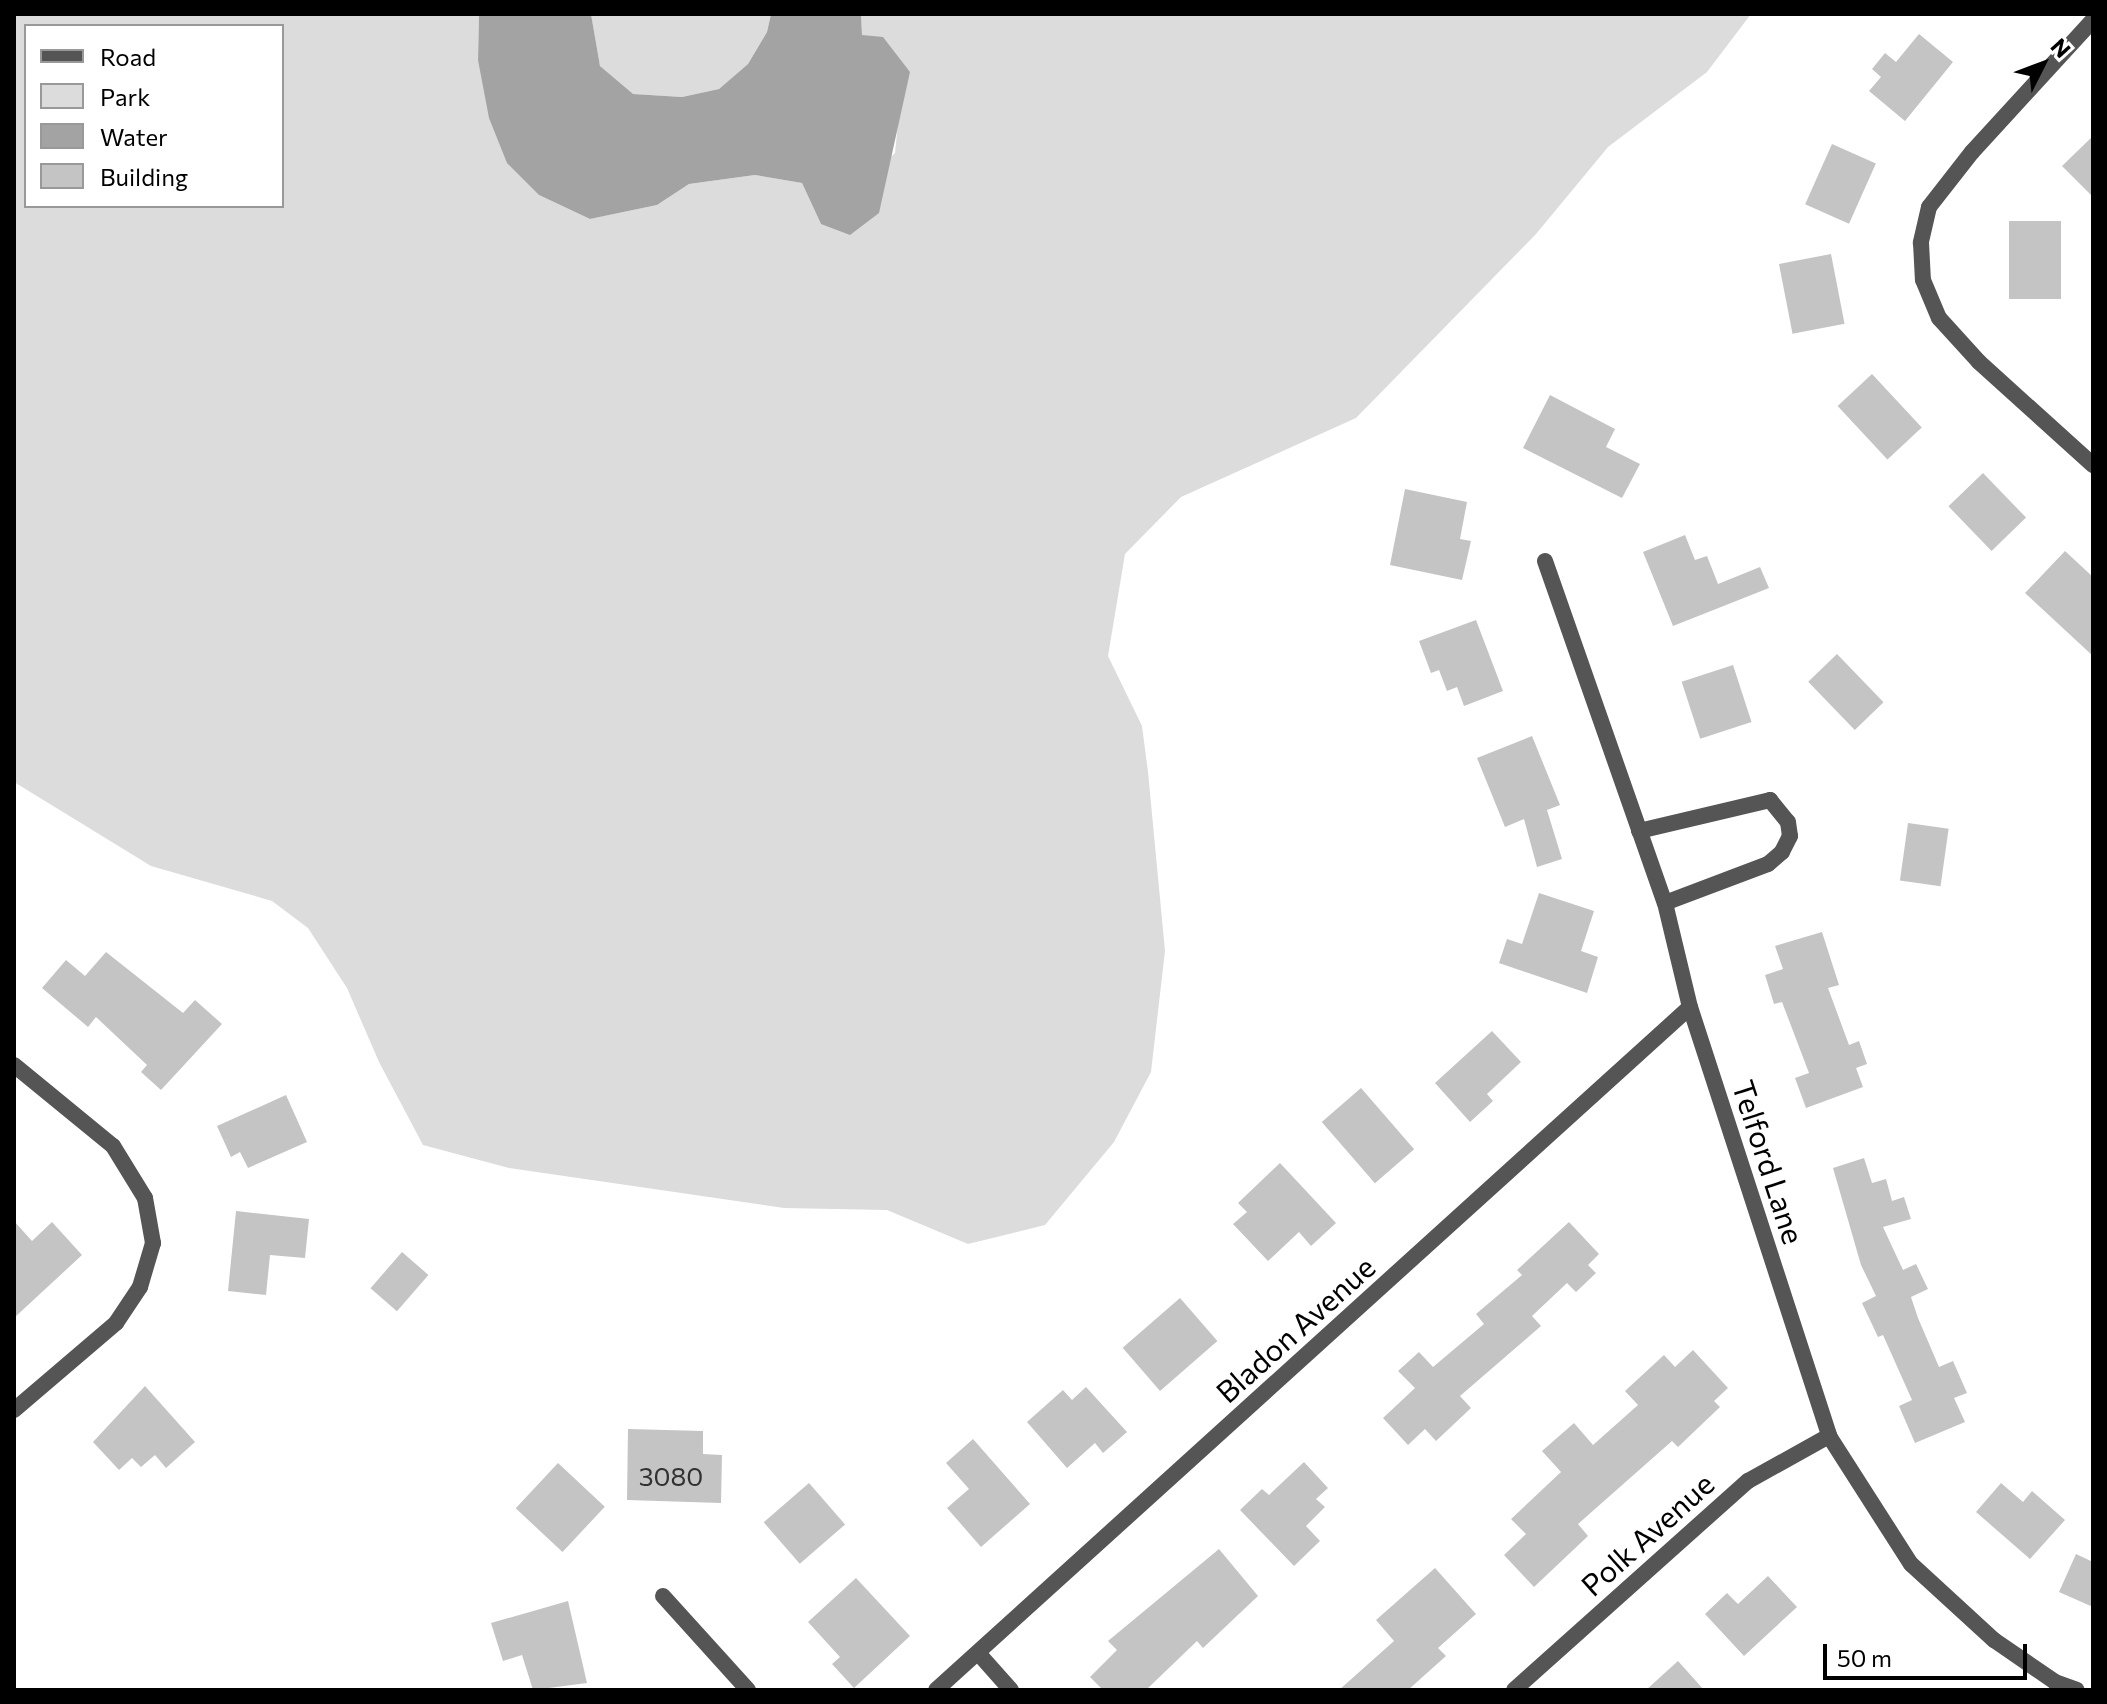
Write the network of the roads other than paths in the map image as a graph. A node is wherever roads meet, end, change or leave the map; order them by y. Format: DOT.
graph roads {
  1 [pos="2093,20"];
  2 [pos="2093,465"];
  3 [pos="1545,561"];
  4 [pos="1639,831"];
  5 [pos="1665,903"];
  6 [pos="1690,1007"];
  7 [pos="14,1065"];
  8 [pos="14,1410"];
  9 [pos="1829,1436"];
  10 [pos="663,1596"];
  11 [pos="979,1654"];
  12 [pos="2053,1686"];
  13 [pos="748,1690"];
  14 [pos="936,1690"];
  15 [pos="1011,1690"];
  16 [pos="1514,1690"];
  17 [pos="2077,1690"];
  1 -- 2 [label="street"];
  3 -- 4 [label="street, Telford Lane"];
  4 -- 5 [label="street, Telford Lane"];
  4 -- 5 [label="street"];
  5 -- 6 [label="street, Telford Lane"];
  6 -- 9 [label="street, Telford Lane"];
  6 -- 11 [label="street, Bladon Avenue"];
  7 -- 8 [label="street"];
  9 -- 12 [label="street, Telford Lane"];
  9 -- 16 [label="street, Polk Avenue"];
  10 -- 13 [label="street"];
  11 -- 14 [label="street, Bladon Avenue"];
  11 -- 15 [label="street"];
  12 -- 17 [label="street, Telford Lane"];
}
